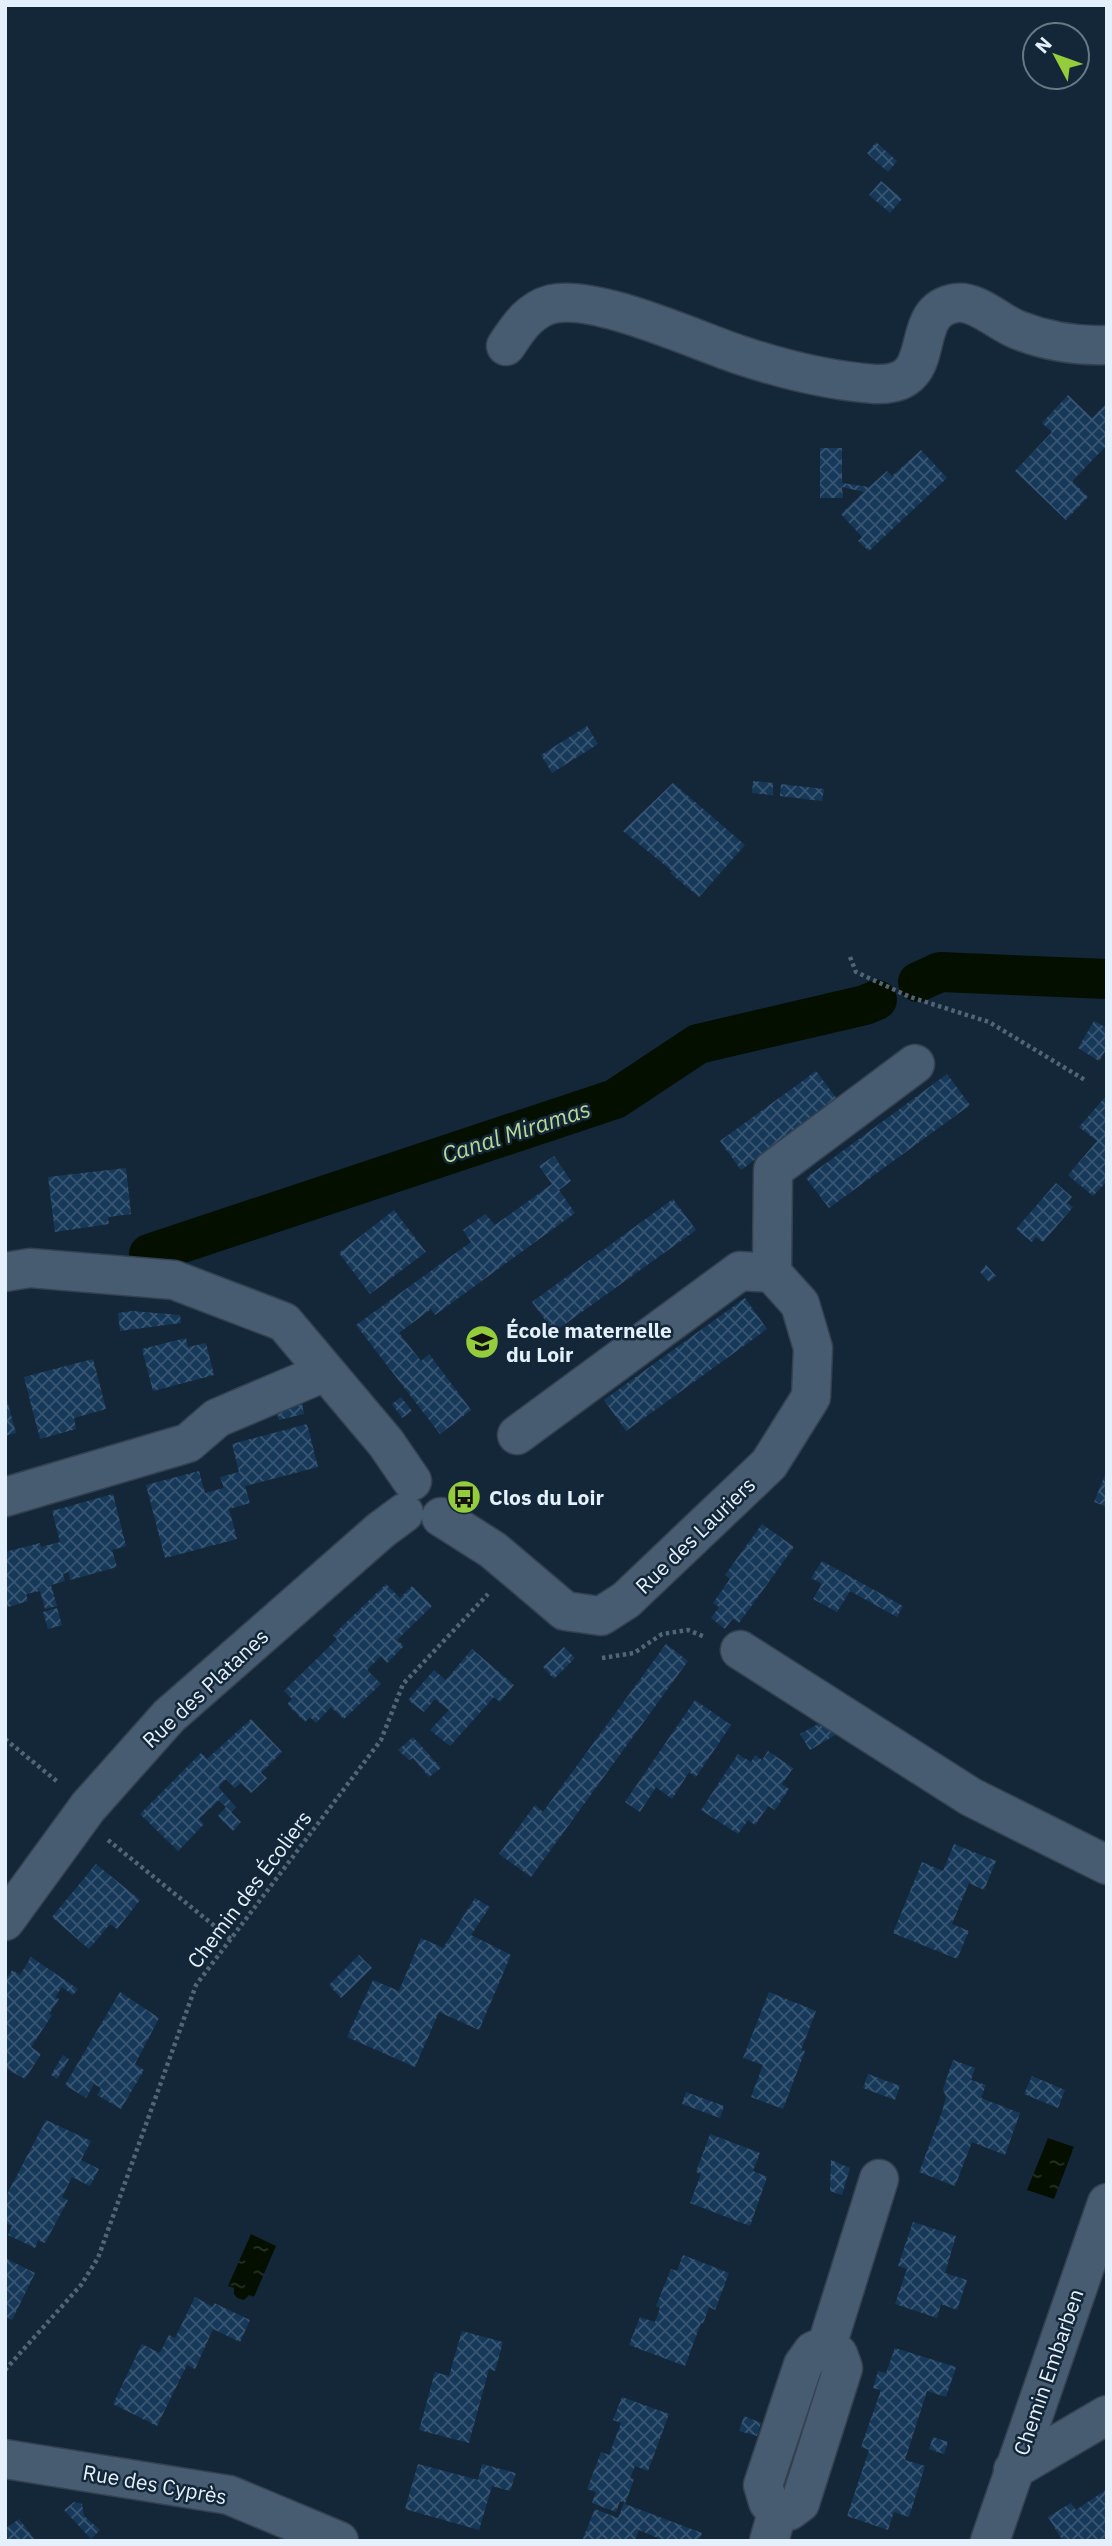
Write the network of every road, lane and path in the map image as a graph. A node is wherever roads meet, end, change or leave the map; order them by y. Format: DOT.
graph roads {
  1 [pos="506,345"];
  2 [pos="1107,345"];
  3 [pos="849,957"];
  4 [pos="915,1064"];
  5 [pos="1085,1080"];
  6 [pos="5,1272"];
  7 [pos="772,1273"];
  8 [pos="325,1372"];
  9 [pos="517,1435"];
  10 [pos="19,1493"];
  11 [pos="419,1504"];
  12 [pos="513,1567"];
  13 [pos="740,1650"];
  14 [pos="602,1658"];
  15 [pos="5,1739"];
  16 [pos="88,1807"];
  17 [pos="1107,1864"];
  18 [pos="5,1921"];
  19 [pos="232,1940"];
  20 [pos="878,2179"];
  21 [pos="1107,2203"];
  22 [pos="5,2370"];
  23 [pos="1107,2415"];
  24 [pos="5,2459"];
  25 [pos="1013,2470"];
  26 [pos="773,2527"];
  27 [pos="340,2541"];
  28 [pos="989,2541"];
  1 -- 2 [label="street"];
  3 -- 5 [label="path"];
  4 -- 7 [label="street"];
  6 -- 8 [label="street"];
  7 -- 9 [label="street"];
  7 -- 12 [label="street, Rue des Lauriers"];
  8 -- 10 [label="street"];
  8 -- 11 [label="street"];
  11 -- 12 [label="street, Rue des Lauriers"];
  11 -- 16 [label="street, Rue des Platanes"];
  12 -- 19 [label="path, Chemin des Écoliers"];
  13 -- 14 [label="path"];
  13 -- 17 [label="street"];
  15 -- 16 [label="path"];
  16 -- 18 [label="street, Rue des Platanes"];
  16 -- 19 [label="path"];
  19 -- 22 [label="path, Chemin des Écoliers"];
  20 -- 26 [label="street"];
  21 -- 25 [label="street, Chemin Embarben"];
  23 -- 25 [label="street"];
  24 -- 27 [label="street, Rue des Cyprès"];
  25 -- 28 [label="street, Chemin Embarben"];
}
